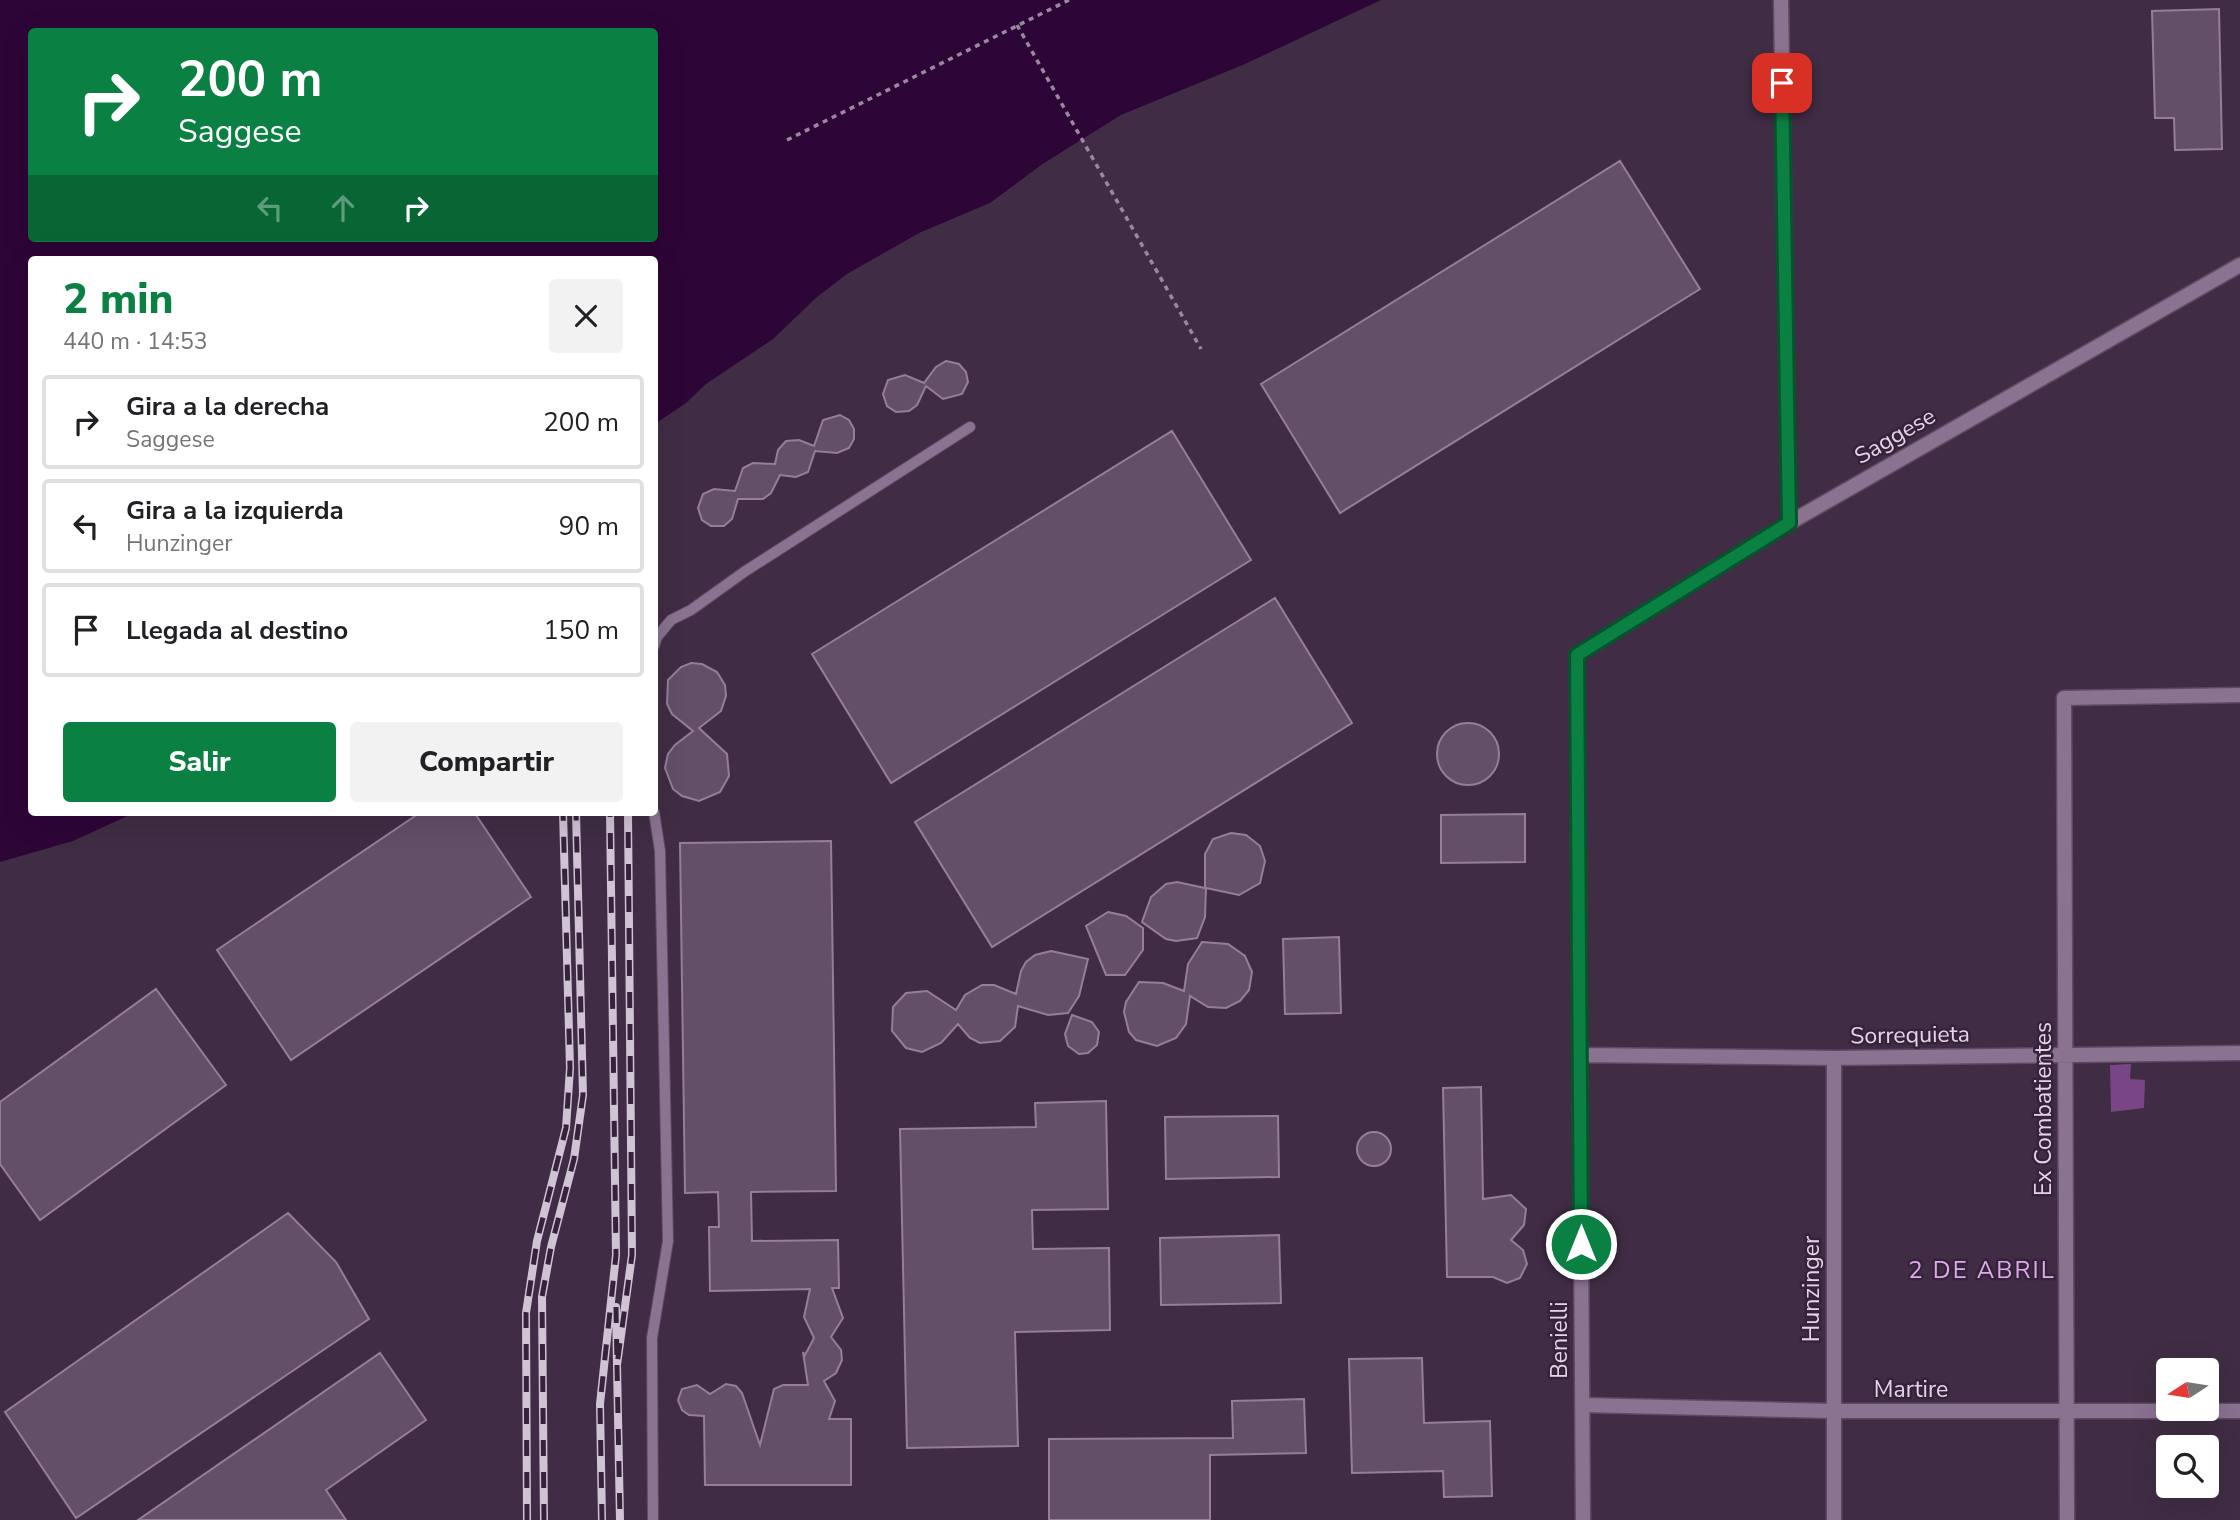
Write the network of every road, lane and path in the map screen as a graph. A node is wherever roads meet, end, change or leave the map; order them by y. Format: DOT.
graph roads {
  1 [pos="1069,0"];
  2 [pos="1781,0"];
  3 [pos="1017,24"];
  4 [pos="788,140"];
  5 [pos="2240,265"];
  6 [pos="1201,349"];
  7 [pos="970,427"];
  8 [pos="1789,523"];
  9 [pos="658,636"];
  10 [pos="1577,655"];
  11 [pos="2240,695"];
  12 [pos="655,816"];
  13 [pos="2240,1053"];
  14 [pos="1580,1055"];
  15 [pos="2067,1055"];
  16 [pos="1834,1058"];
  17 [pos="1582,1405"];
  18 [pos="1834,1411"];
  19 [pos="2065,1411"];
  20 [pos="2240,1411"];
  21 [pos="653,1520"];
  22 [pos="1583,1520"];
  23 [pos="1834,1520"];
  24 [pos="2067,1520"];
  1 -- 3 [label="path"];
  2 -- 8 [label="street"];
  3 -- 4 [label="path"];
  3 -- 6 [label="path"];
  5 -- 8 [label="street, Saggese"];
  7 -- 9 [label="lane"];
  8 -- 10 [label="street, Saggese"];
  10 -- 14 [label="street, Benielli"];
  11 -- 15 [label="street, Ex Combatientes"];
  12 -- 21 [label="lane"];
  13 -- 15 [label="street, Sorrequieta"];
  14 -- 16 [label="street, Sorrequieta"];
  14 -- 17 [label="street, Benielli"];
  15 -- 16 [label="street, Sorrequieta"];
  15 -- 19 [label="street, Ex Combatientes"];
  16 -- 18 [label="street, Hunzinger"];
  17 -- 18 [label="street, Martire"];
  17 -- 22 [label="street, Benielli"];
  18 -- 19 [label="street, Martire"];
  18 -- 23 [label="street, Hunzinger"];
  19 -- 20 [label="street, Martire"];
  19 -- 24 [label="street, Ex Combatientes"];
}
